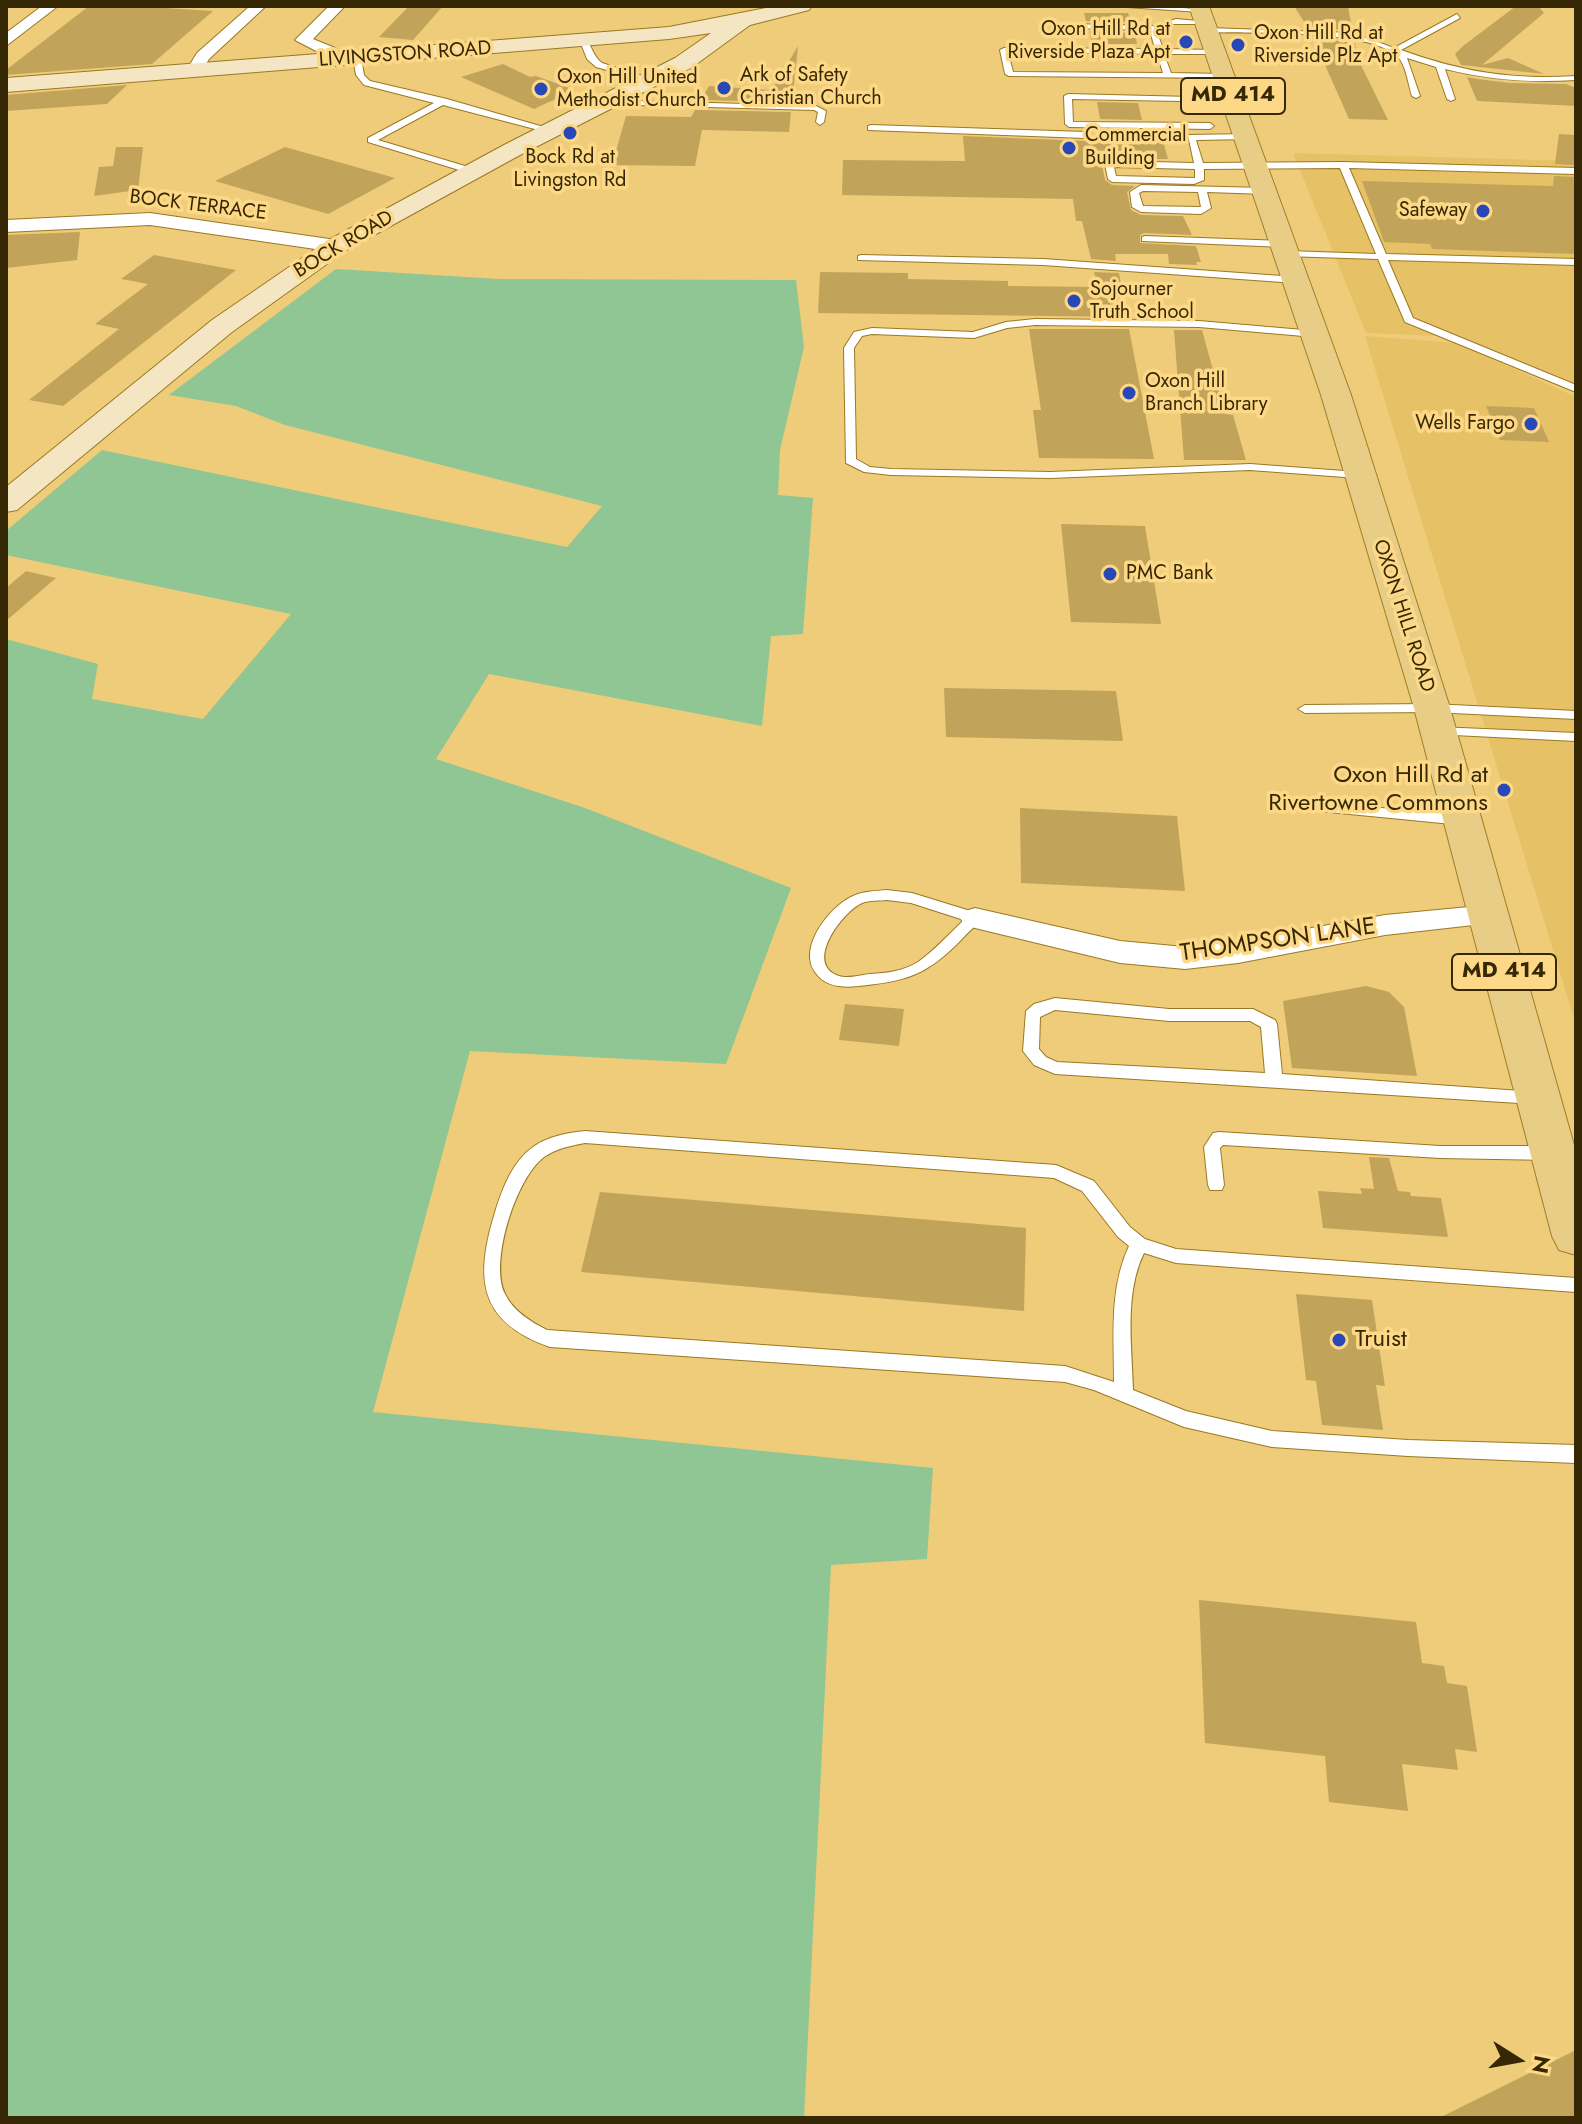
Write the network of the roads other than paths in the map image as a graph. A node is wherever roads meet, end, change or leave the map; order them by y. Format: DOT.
graph roads {
  1 [pos="259,6"];
  2 [pos="338,6"];
  3 [pos="802,6"];
  4 [pos="1116,6"];
  5 [pos="47,9"];
  6 [pos="18,11"];
  7 [pos="1457,16"];
  8 [pos="743,20"];
  9 [pos="1206,24"];
  10 [pos="1071,26"];
  11 [pos="1156,28"];
  12 [pos="669,33"];
  13 [pos="6,41"];
  14 [pos="584,41"];
  15 [pos="1396,50"];
  16 [pos="1160,51"];
  17 [pos="689,57"];
  18 [pos="357,58"];
  19 [pos="332,60"];
  20 [pos="1440,66"];
  21 [pos="194,71"];
  22 [pos="1168,76"];
  23 [pos="1225,76"];
  24 [pos="1576,78"];
  25 [pos="650,80"];
  26 [pos="6,85"];
  27 [pos="1416,96"];
  28 [pos="1451,99"];
  29 [pos="1234,100"];
  30 [pos="444,101"];
  31 [pos="606,102"];
  32 [pos="820,122"];
  33 [pos="871,128"];
  34 [pos="550,130"];
  35 [pos="1245,132"];
  36 [pos="1191,137"];
  37 [pos="1257,163"];
  38 [pos="1343,165"];
  39 [pos="1199,166"];
  40 [pos="472,171"];
  41 [pos="1576,171"];
  42 [pos="1202,189"];
  43 [pos="1266,191"];
  44 [pos="6,226"];
  45 [pos="1145,239"];
  46 [pos="336,246"];
  47 [pos="1286,249"];
  48 [pos="1381,257"];
  49 [pos="861,258"];
  50 [pos="1576,262"];
  51 [pos="1296,280"];
  52 [pos="1315,334"];
  53 [pos="1576,389"];
  54 [pos="1358,475"];
  55 [pos="6,503"];
  56 [pos="1305,709"];
  57 [pos="1576,715"];
  58 [pos="1435,720"];
  59 [pos="1576,737"];
  60 [pos="1324,808"];
  61 [pos="1462,820"];
  62 [pos="1490,915"];
  63 [pos="975,918"];
  64 [pos="1274,1080"];
  65 [pos="1537,1098"];
  66 [pos="1553,1153"];
  67 [pos="1216,1185"];
  68 [pos="1576,1236"];
  69 [pos="1139,1244"];
  70 [pos="1576,1285"];
  71 [pos="1124,1394"];
  72 [pos="1576,1454"];
  1 -- 21 [label="street"];
  2 -- 19 [label="street"];
  3 -- 8 [label="main road, LIVINGSTON ROAD"];
  4 -- 9 [label="lane"];
  5 -- 6 [label="street"];
  5 -- 13 [label="street"];
  7 -- 15 [label="lane"];
  8 -- 12 [label="main road, LIVINGSTON ROAD"];
  8 -- 17 [label="main road, BOCK ROAD"];
  9 -- 11 [label="lane"];
  9 -- 15 [label="lane"];
  9 -- 16 [label="lane"];
  9 -- 23 [label="main road, OXON HILL ROAD / MD 414"];
  10 -- 11 [label="lane"];
  11 -- 16 [label="lane"];
  12 -- 14 [label="main road, LIVINGSTON ROAD"];
  12 -- 17 [label="main road"];
  14 -- 18 [label="main road, LIVINGSTON ROAD"];
  14 -- 25 [label="lane"];
  15 -- 20 [label="lane"];
  15 -- 27 [label="lane"];
  16 -- 22 [label="lane"];
  16 -- 22 [label="lane"];
  17 -- 25 [label="main road, BOCK ROAD"];
  18 -- 19 [label="main road, LIVINGSTON ROAD"];
  18 -- 30 [label="lane"];
  19 -- 21 [label="main road, LIVINGSTON ROAD"];
  20 -- 24 [label="lane"];
  20 -- 28 [label="lane"];
  21 -- 26 [label="main road, LIVINGSTON ROAD"];
  22 -- 23 [label="lane"];
  23 -- 29 [label="main road, OXON HILL ROAD / MD 414"];
  25 -- 31 [label="main road, BOCK ROAD"];
  29 -- 35 [label="main road, OXON HILL ROAD / MD 414"];
  29 -- 35 [label="lane"];
  30 -- 34 [label="lane"];
  30 -- 40 [label="lane"];
  31 -- 32 [label="lane"];
  31 -- 34 [label="main road, BOCK ROAD"];
  33 -- 36 [label="lane"];
  34 -- 40 [label="main road, BOCK ROAD"];
  35 -- 36 [label="lane"];
  35 -- 37 [label="main road, OXON HILL ROAD / MD 414"];
  36 -- 39 [label="lane"];
  37 -- 38 [label="lane"];
  37 -- 39 [label="lane"];
  37 -- 43 [label="main road, OXON HILL ROAD / MD 414"];
  38 -- 41 [label="lane"];
  38 -- 48 [label="lane"];
  39 -- 39 [label="lane"];
  40 -- 46 [label="main road, BOCK ROAD"];
  42 -- 42 [label="lane"];
  42 -- 43 [label="lane"];
  43 -- 47 [label="main road, OXON HILL ROAD / MD 414"];
  44 -- 46 [label="street, BOCK TERRACE"];
  45 -- 47 [label="lane"];
  46 -- 55 [label="main road, BOCK ROAD"];
  47 -- 48 [label="lane"];
  47 -- 51 [label="main road, OXON HILL ROAD / MD 414"];
  48 -- 50 [label="lane"];
  48 -- 53 [label="lane"];
  49 -- 51 [label="lane"];
  51 -- 52 [label="main road, OXON HILL ROAD / MD 414"];
  52 -- 54 [label="main road, OXON HILL ROAD / MD 414"];
  52 -- 54 [label="lane"];
  54 -- 58 [label="main road, OXON HILL ROAD / MD 414"];
  56 -- 58 [label="lane"];
  57 -- 58 [label="lane"];
  58 -- 59 [label="lane"];
  58 -- 61 [label="main road, OXON HILL ROAD / MD 414"];
  60 -- 61 [label="lane"];
  61 -- 62 [label="main road, OXON HILL ROAD / MD 414"];
  62 -- 63 [label="street, THOMPSON LANE"];
  62 -- 65 [label="main road, OXON HILL ROAD / MD 414"];
  63 -- 63 [label="lane"];
  64 -- 64 [label="lane"];
  64 -- 65 [label="lane"];
  65 -- 66 [label="main road, OXON HILL ROAD / MD 414"];
  66 -- 67 [label="lane"];
  66 -- 68 [label="main road, OXON HILL ROAD / MD 414"];
  69 -- 70 [label="lane"];
  69 -- 71 [label="lane"];
  69 -- 71 [label="lane"];
  71 -- 72 [label="lane"];
}
